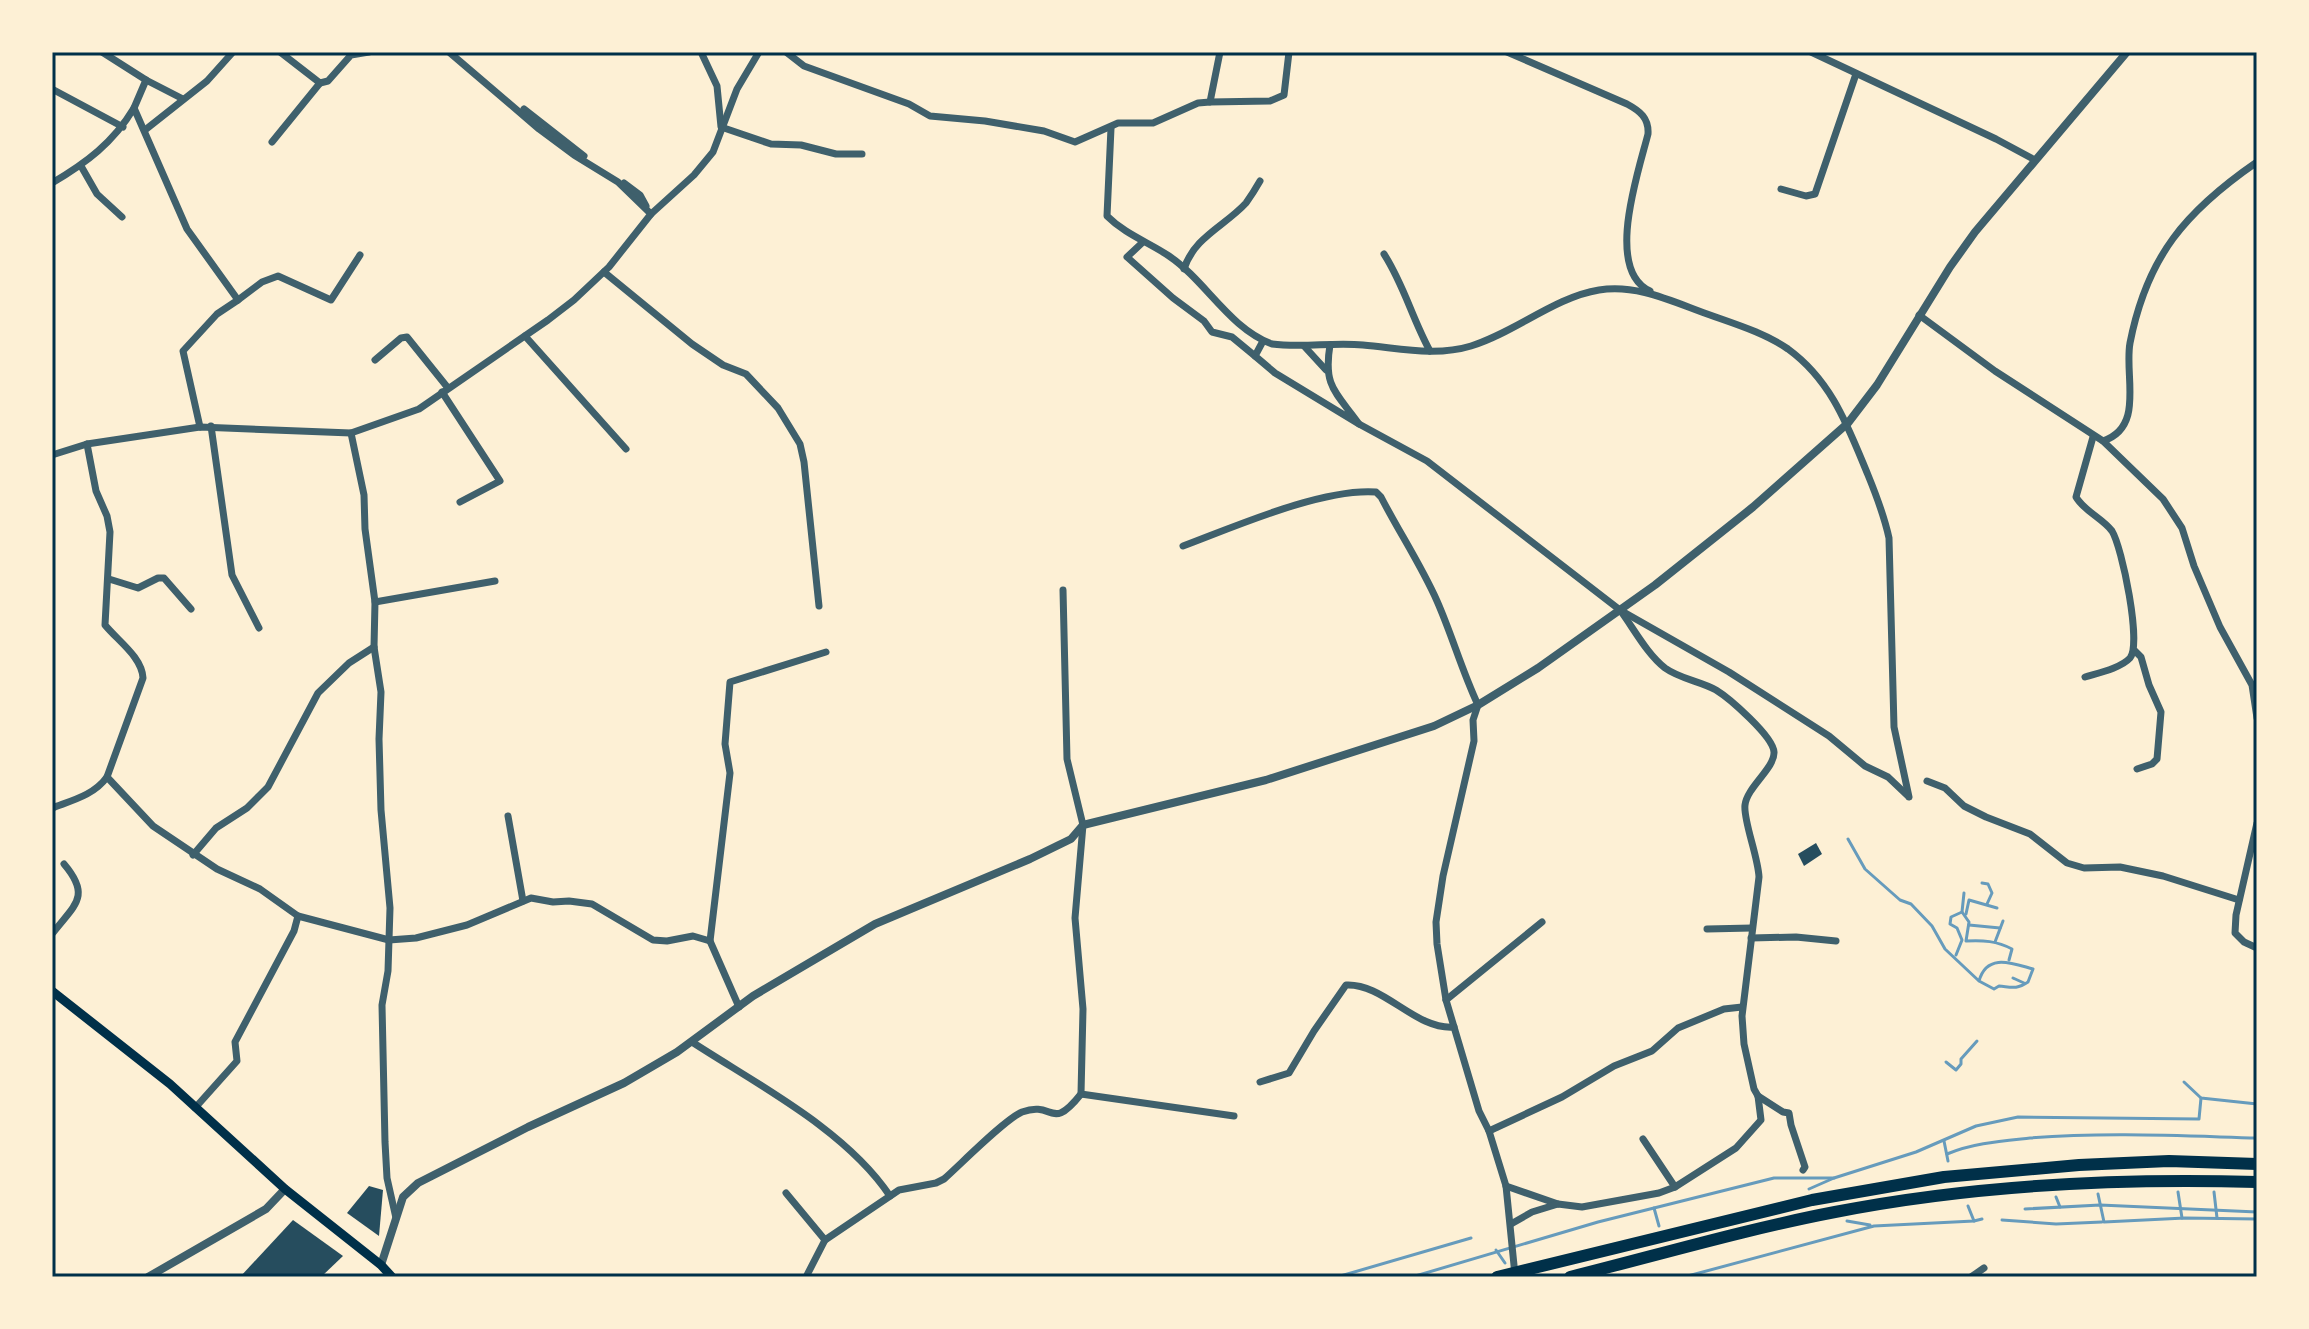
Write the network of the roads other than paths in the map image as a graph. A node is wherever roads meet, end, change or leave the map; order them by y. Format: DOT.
graph roads {
  1 [pos="102,52"];
  2 [pos="233,52"];
  3 [pos="280,52"];
  4 [pos="369,52"];
  5 [pos="449,52"];
  6 [pos="701,52"];
  7 [pos="759,52"];
  8 [pos="786,52"];
  9 [pos="1220,52"];
  10 [pos="1289,52"];
  11 [pos="1507,52"];
  12 [pos="1811,52"];
  13 [pos="2127,52"];
  14 [pos="1856,74"];
  15 [pos="146,80"];
  16 [pos="320,83"];
  17 [pos="717,86"];
  18 [pos="52,89"];
  19 [pos="737,89"];
  20 [pos="183,99"];
  21 [pos="1210,102"];
  22 [pos="134,108"];
  23 [pos="524,109"];
  24 [pos="123,127"];
  25 [pos="721,127"];
  26 [pos="1111,128"];
  27 [pos="145,130"];
  28 [pos="272,142"];
  29 [pos="862,154"];
  30 [pos="2035,160"];
  31 [pos="2257,162"];
  32 [pos="81,166"];
  33 [pos="1260,181"];
  34 [pos="52,183"];
  35 [pos="1781,189"];
  36 [pos="651,214"];
  37 [pos="122,217"];
  38 [pos="1143,242"];
  39 [pos="1384,254"];
  40 [pos="360,255"];
  41 [pos="1184,269"];
  42 [pos="604,272"];
  43 [pos="1660,296"];
  44 [pos="238,300"];
  45 [pos="1919,315"];
  46 [pos="525,336"];
  47 [pos="1263,341"];
  48 [pos="1330,345"];
  49 [pos="1304,346"];
  50 [pos="1430,351"];
  51 [pos="1255,356"];
  52 [pos="375,360"];
  53 [pos="1326,370"];
  54 [pos="1330,384"];
  55 [pos="445,390"];
  56 [pos="1314,397"];
  57 [pos="1848,423"];
  58 [pos="1359,424"];
  59 [pos="211,426"];
  60 [pos="200,427"];
  61 [pos="351,433"];
  62 [pos="2093,437"];
  63 [pos="2103,441"];
  64 [pos="87,444"];
  65 [pos="626,449"];
  66 [pos="52,455"];
  67 [pos="460,502"];
  68 [pos="1183,546"];
  69 [pos="109,579"];
  70 [pos="495,581"];
  71 [pos="1063,590"];
  72 [pos="375,602"];
  73 [pos="819,606"];
  74 [pos="191,609"];
  75 [pos="1620,610"];
  76 [pos="259,628"];
  77 [pos="374,647"];
  78 [pos="2134,650"];
  79 [pos="826,652"];
  80 [pos="2085,677"];
  81 [pos="2256,694"];
  82 [pos="1478,705"];
  83 [pos="2257,718"];
  84 [pos="2137,769"];
  85 [pos="107,777"];
  86 [pos="1927,781"];
  87 [pos="52,808"];
  88 [pos="508,816"];
  89 [pos="2257,823"];
  90 [pos="1083,825"];
  91 [pos="193,855"];
  92 [pos="64,864"];
  93 [pos="2239,900"];
  94 [pos="523,901"];
  95 [pos="298,916"];
  96 [pos="1542,922"];
  97 [pos="1752,928"];
  98 [pos="1707,929"];
  99 [pos="52,934"];
  100 [pos="1751,938"];
  101 [pos="389,940"];
  102 [pos="710,941"];
  103 [pos="1836,941"];
  104 [pos="2257,948"];
  105 [pos="52,991"];
  106 [pos="1446,1000"];
  107 [pos="739,1007"];
  108 [pos="1742,1007"];
  109 [pos="1454,1027"];
  110 [pos="692,1042"];
  111 [pos="1260,1082"];
  112 [pos="1081,1094"];
  113 [pos="1758,1096"];
  114 [pos="195,1108"];
  115 [pos="1234,1116"];
  116 [pos="1489,1131"];
  117 [pos="1643,1139"];
  118 [pos="2257,1164"];
  119 [pos="1803,1170"];
  120 [pos="2257,1182"];
  121 [pos="1506,1186"];
  122 [pos="1675,1187"];
  123 [pos="285,1189"];
  124 [pos="786,1193"];
  125 [pos="890,1196"];
  126 [pos="1558,1204"];
  127 [pos="396,1218"];
  128 [pos="1511,1224"];
  129 [pos="825,1240"];
  130 [pos="381,1265"];
  131 [pos="1984,1268"];
  132 [pos="148,1277"];
  133 [pos="392,1277"];
  134 [pos="806,1277"];
  135 [pos="1497,1277"];
  136 [pos="1515,1277"];
  137 [pos="1570,1277"];
  138 [pos="1971,1277"];
  1 -- 15 [label="street"];
  2 -- 20 [label="street"];
  3 -- 16 [label="street"];
  4 -- 16 [label="street"];
  5 -- 36 [label="street"];
  6 -- 17 [label="street"];
  7 -- 19 [label="street"];
  8 -- 26 [label="street"];
  9 -- 21 [label="street"];
  10 -- 21 [label="street"];
  11 -- 43 [label="street"];
  12 -- 14 [label="street"];
  13 -- 30 [label="street"];
  14 -- 30 [label="street"];
  14 -- 35 [label="street"];
  15 -- 20 [label="street"];
  15 -- 22 [label="street"];
  16 -- 28 [label="street"];
  17 -- 19 [label="street"];
  17 -- 25 [label="street"];
  18 -- 24 [label="street"];
  19 -- 25 [label="street"];
  20 -- 27 [label="street"];
  21 -- 26 [label="street"];
  22 -- 24 [label="street"];
  22 -- 27 [label="street"];
  23 -- 36 [label="street"];
  24 -- 32 [label="street"];
  25 -- 29 [label="street"];
  25 -- 36 [label="street"];
  26 -- 38 [label="street"];
  27 -- 44 [label="street"];
  30 -- 45 [label="street"];
  31 -- 63 [label="street"];
  32 -- 34 [label="street"];
  32 -- 37 [label="street"];
  33 -- 41 [label="street"];
  36 -- 42 [label="street"];
  38 -- 41 [label="street"];
  38 -- 51 [label="street"];
  39 -- 50 [label="street"];
  40 -- 44 [label="street"];
  41 -- 47 [label="street"];
  42 -- 46 [label="street"];
  42 -- 73 [label="street"];
  43 -- 50 [label="street"];
  43 -- 57 [label="street"];
  44 -- 60 [label="street"];
  45 -- 57 [label="street"];
  45 -- 62 [label="street"];
  46 -- 55 [label="street"];
  46 -- 65 [label="street"];
  47 -- 49 [label="street"];
  47 -- 51 [label="street"];
  48 -- 49 [label="street"];
  48 -- 50 [label="street"];
  48 -- 53 [label="street"];
  49 -- 53 [label="street"];
  51 -- 56 [label="street"];
  52 -- 55 [label="street"];
  53 -- 54 [label="street"];
  54 -- 56 [label="street"];
  54 -- 58 [label="street"];
  55 -- 61 [label="street"];
  55 -- 67 [label="street"];
  56 -- 58 [label="street"];
  57 -- 75 [label="street"];
  57 -- 75 [label="street"];
  58 -- 75 [label="street"];
  59 -- 60 [label="street"];
  59 -- 61 [label="street"];
  59 -- 76 [label="street"];
  60 -- 64 [label="street"];
  61 -- 72 [label="street"];
  62 -- 63 [label="street"];
  62 -- 78 [label="street"];
  63 -- 81 [label="street"];
  64 -- 66 [label="street"];
  64 -- 69 [label="street"];
  68 -- 82 [label="street"];
  69 -- 74 [label="street"];
  69 -- 85 [label="street"];
  70 -- 72 [label="street"];
  71 -- 90 [label="street"];
  72 -- 77 [label="street"];
  75 -- 82 [label="street"];
  75 -- 97 [label="street"];
  77 -- 91 [label="street"];
  77 -- 101 [label="street"];
  78 -- 80 [label="street"];
  78 -- 84 [label="street"];
  79 -- 102 [label="street"];
  81 -- 83 [label="street"];
  82 -- 90 [label="street"];
  82 -- 106 [label="street"];
  85 -- 87 [label="street"];
  85 -- 91 [label="street"];
  86 -- 93 [label="street"];
  88 -- 94 [label="street"];
  89 -- 93 [label="street"];
  90 -- 107 [label="street"];
  90 -- 112 [label="street"];
  91 -- 95 [label="street"];
  92 -- 99 [label="street"];
  93 -- 104 [label="street"];
  94 -- 101 [label="street"];
  94 -- 102 [label="street"];
  95 -- 101 [label="street"];
  95 -- 114 [label="street"];
  96 -- 106 [label="street"];
  97 -- 98 [label="street"];
  97 -- 100 [label="street"];
  100 -- 103 [label="street"];
  100 -- 108 [label="street"];
  101 -- 127 [label="street"];
  102 -- 107 [label="street"];
  105 -- 114 [label="main road"];
  106 -- 109 [label="street"];
  107 -- 110 [label="street"];
  108 -- 113 [label="street"];
  108 -- 116 [label="street"];
  109 -- 111 [label="street"];
  109 -- 116 [label="street"];
  110 -- 125 [label="street"];
  110 -- 127 [label="street"];
  112 -- 115 [label="street"];
  112 -- 125 [label="street"];
  113 -- 119 [label="street"];
  113 -- 122 [label="street"];
  114 -- 123 [label="main road"];
  116 -- 121 [label="street"];
  117 -- 122 [label="street"];
  118 -- 135 [label="highway"];
  120 -- 137 [label="highway"];
  121 -- 126 [label="street"];
  121 -- 128 [label="street"];
  122 -- 126 [label="street"];
  123 -- 130 [label="main road"];
  123 -- 132 [label="street"];
  124 -- 129 [label="street"];
  125 -- 129 [label="street"];
  126 -- 128 [label="street"];
  127 -- 130 [label="street"];
  128 -- 136 [label="street"];
  129 -- 134 [label="street"];
  130 -- 133 [label="main road"];
  131 -- 138 [label="street"];
}
